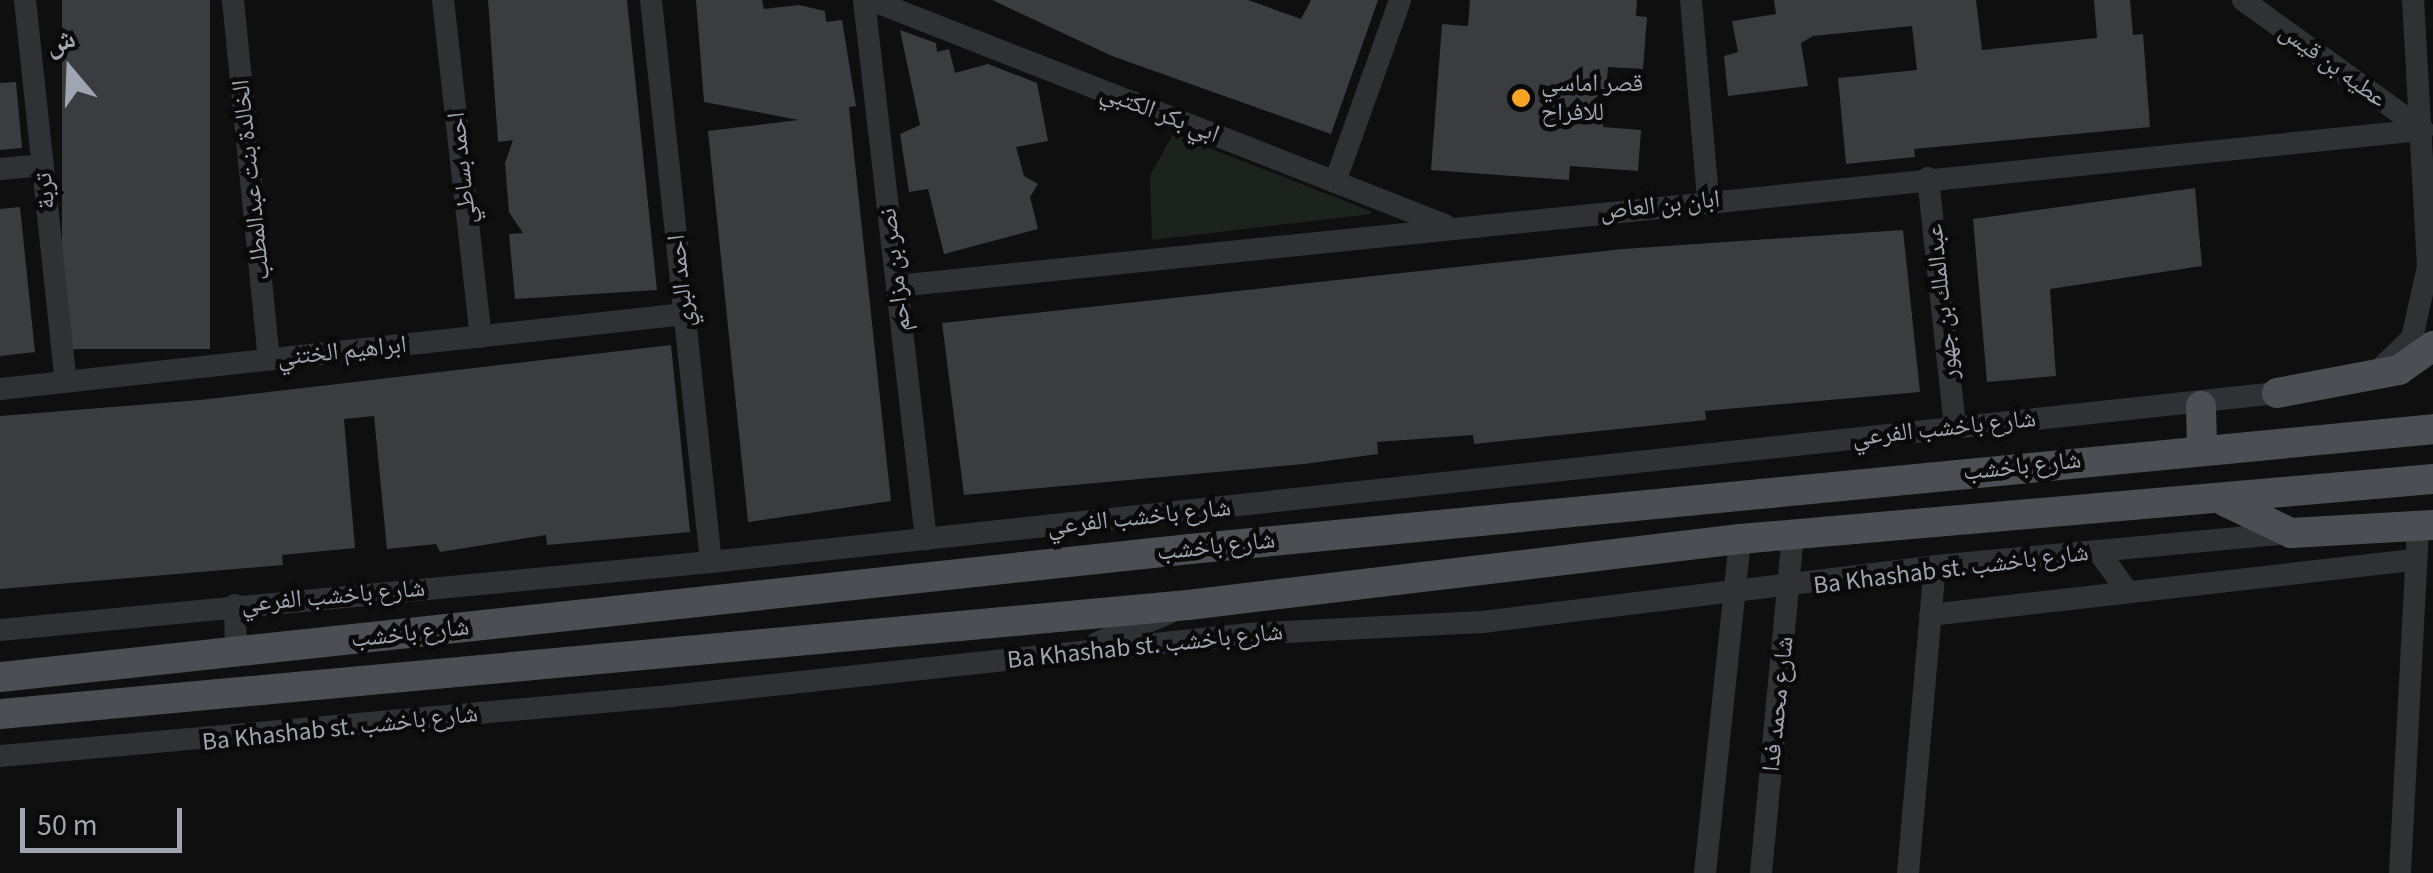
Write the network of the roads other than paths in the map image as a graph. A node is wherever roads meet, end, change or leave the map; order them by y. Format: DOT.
graph roads {
  1 [pos="25,0"];
  2 [pos="233,0"];
  3 [pos="443,0"];
  4 [pos="652,0"];
  5 [pos="867,0"];
  6 [pos="1400,0"];
  7 [pos="1691,0"];
  8 [pos="2243,0"];
  9 [pos="2413,0"];
  10 [pos="2423,130"];
  11 [pos="43,165"];
  12 [pos="0,169"];
  13 [pos="1928,178"];
  14 [pos="1334,182"];
  15 [pos="1708,200"];
  16 [pos="1450,227"];
  17 [pos="897,286"];
  18 [pos="685,314"];
  19 [pos="481,336"];
  20 [pos="2433,346"];
  21 [pos="269,359"];
  22 [pos="66,381"];
  23 [pos="2360,382"];
  24 [pos="0,388"];
  25 [pos="2277,393"];
  26 [pos="2201,406"];
  27 [pos="1955,425"];
  28 [pos="2433,429"];
  29 [pos="2202,448"];
  30 [pos="2433,478"];
  31 [pos="1320,496"];
  32 [pos="2218,498"];
  33 [pos="2425,524"];
  34 [pos="2302,532"];
  35 [pos="1793,534"];
  36 [pos="1324,535"];
  37 [pos="1740,539"];
  38 [pos="926,540"];
  39 [pos="2098,551"];
  40 [pos="2416,560"];
  41 [pos="711,562"];
  42 [pos="1935,566"];
  43 [pos="2315,570"];
  44 [pos="1790,589"];
  45 [pos="2128,592"];
  46 [pos="1735,594"];
  47 [pos="236,605"];
  48 [pos="1188,605"];
  49 [pos="1930,615"];
  50 [pos="0,630"];
  51 [pos="236,652"];
  52 [pos="1076,652"];
  53 [pos="0,677"];
  54 [pos="0,714"];
  55 [pos="0,756"];
  56 [pos="1705,873"];
  57 [pos="1761,873"];
  58 [pos="1908,873"];
  59 [pos="2400,873"];
  1 -- 11 [label="street, تربة"];
  2 -- 21 [label="street, الخالدة بنت عبدالمطلب"];
  3 -- 19 [label="street, احمد بساطي"];
  4 -- 18 [label="street, احمد البري"];
  5 -- 14 [label="street, ابي بكر الكتبي"];
  5 -- 17 [label="street, نصر بن مزاحم"];
  6 -- 14 [label="street"];
  7 -- 15 [label="street"];
  8 -- 10 [label="street, عطيه بن قيس"];
  9 -- 10 [label="street"];
  10 -- 13 [label="street, ابان بن العاص"];
  10 -- 23 [label="street"];
  11 -- 12 [label="street"];
  11 -- 22 [label="street, تربة"];
  13 -- 15 [label="street, ابان بن العاص"];
  13 -- 27 [label="street, عبدالملك بن جهور"];
  14 -- 16 [label="street, ابي بكر الكتبي"];
  15 -- 16 [label="street, ابان بن العاص"];
  16 -- 17 [label="street, ابان بن العاص"];
  17 -- 38 [label="street, نصر بن مزاحم"];
  18 -- 19 [label="street, ابراهيم الختني"];
  18 -- 41 [label="street, احمد البري"];
  19 -- 21 [label="street, ابراهيم الختني"];
  20 -- 23 [label="main road"];
  21 -- 22 [label="street, ابراهيم الختني"];
  22 -- 24 [label="street, ابراهيم الختني"];
  23 -- 25 [label="main road"];
  25 -- 26 [label="street, شارع باخشب الفرعي"];
  26 -- 27 [label="street, شارع باخشب الفرعي"];
  26 -- 29 [label="main road"];
  27 -- 31 [label="street, شارع باخشب الفرعي"];
  28 -- 29 [label="main road, شارع باخشب"];
  29 -- 36 [label="main road, شارع باخشب"];
  30 -- 32 [label="main road, شارع باخشب"];
  31 -- 36 [label="street"];
  31 -- 38 [label="street, شارع باخشب الفرعي"];
  32 -- 34 [label="main road"];
  32 -- 35 [label="main road, شارع باخشب"];
  33 -- 34 [label="main road"];
  33 -- 40 [label="street"];
  34 -- 39 [label="street, Ba Khashab st. شارع باخشب"];
  34 -- 43 [label="street"];
  35 -- 37 [label="main road, شارع باخشب"];
  35 -- 44 [label="street, شارع محمد فدا"];
  36 -- 51 [label="main road, شارع باخشب"];
  37 -- 46 [label="street"];
  37 -- 48 [label="main road, شارع باخشب"];
  38 -- 41 [label="street, شارع باخشب الفرعي"];
  39 -- 42 [label="street, Ba Khashab st. شارع باخشب"];
  39 -- 45 [label="street"];
  40 -- 43 [label="street"];
  40 -- 59 [label="street"];
  41 -- 47 [label="street, شارع باخشب الفرعي"];
  42 -- 44 [label="street, Ba Khashab st. شارع باخشب"];
  42 -- 49 [label="street"];
  43 -- 45 [label="street"];
  44 -- 46 [label="street, Ba Khashab st. شارع باخشب"];
  44 -- 57 [label="street, شارع محمد فدا"];
  45 -- 49 [label="street"];
  46 -- 52 [label="street, Ba Khashab st. شارع باخشب"];
  46 -- 56 [label="street"];
  47 -- 50 [label="street, شارع باخشب الفرعي"];
  47 -- 51 [label="street"];
  48 -- 52 [label="street"];
  48 -- 54 [label="main road, شارع باخشب"];
  49 -- 58 [label="street"];
  51 -- 53 [label="main road, شارع باخشب"];
  52 -- 55 [label="street, Ba Khashab st. شارع باخشب"];
}
